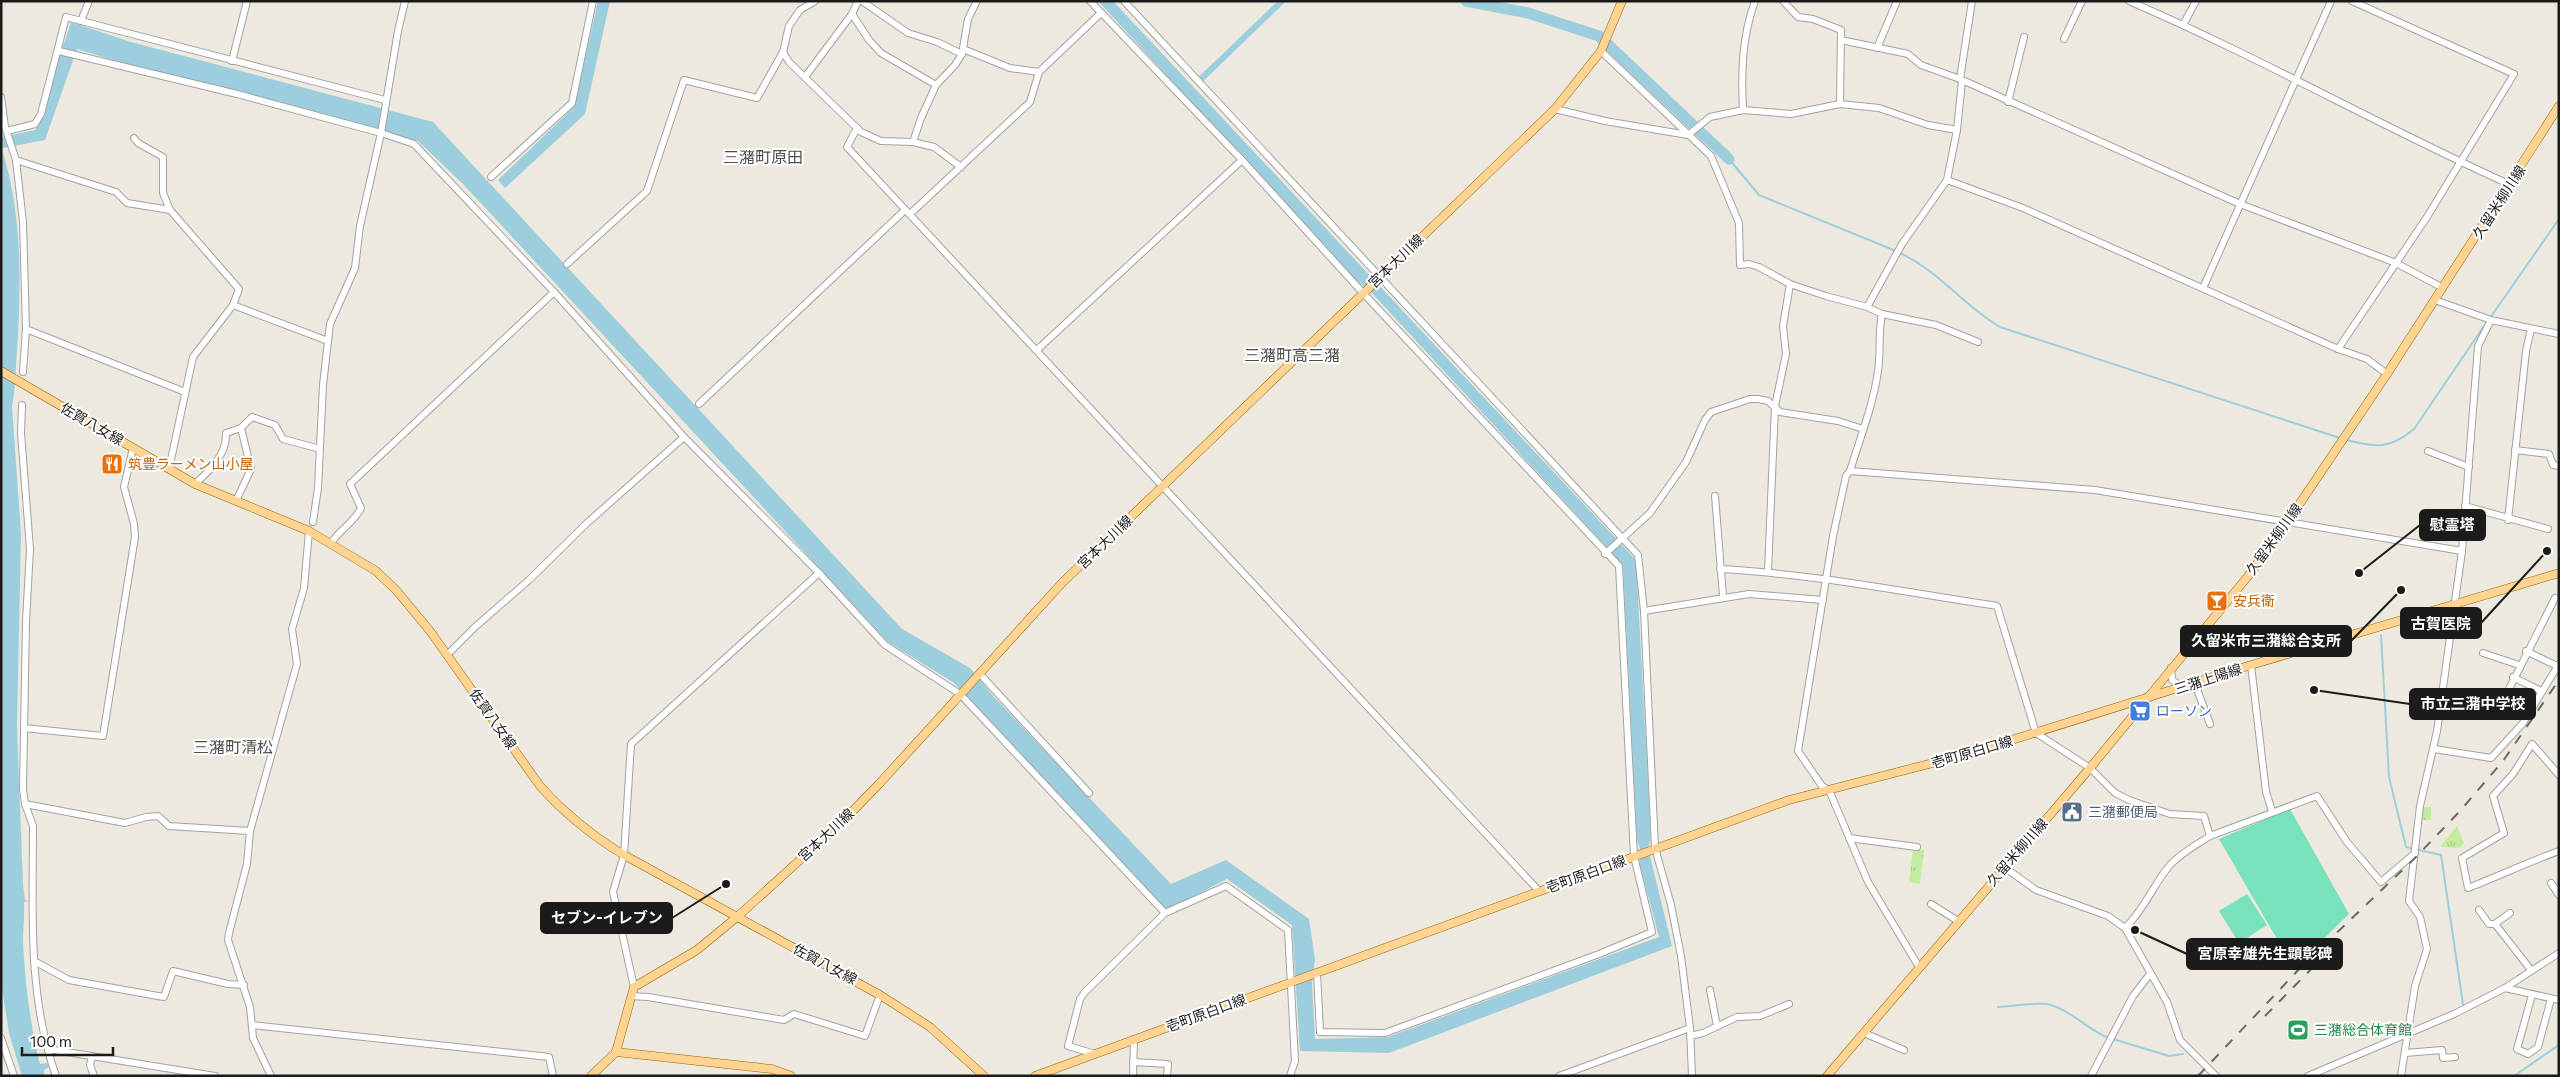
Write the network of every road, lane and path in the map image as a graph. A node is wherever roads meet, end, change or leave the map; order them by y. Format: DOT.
graph roads {
  1 [pos="89,1"];
  2 [pos="247,1"];
  3 [pos="406,1"];
  4 [pos="592,1"];
  5 [pos="798,1"];
  6 [pos="815,1"];
  7 [pos="858,1"];
  8 [pos="862,1"];
  9 [pos="978,1"];
  10 [pos="1090,1"];
  11 [pos="1124,1"];
  12 [pos="1622,1"];
  13 [pos="1755,1"];
  14 [pos="1783,1"];
  15 [pos="1897,1"];
  16 [pos="1972,1"];
  17 [pos="2082,1"];
  18 [pos="2129,1"];
  19 [pos="2196,1"];
  20 [pos="2331,1"];
  21 [pos="2352,1"];
  22 [pos="800,10"];
  23 [pos="1101,13"];
  24 [pos="852,14"];
  25 [pos="81,21"];
  26 [pos="2183,25"];
  27 [pos="2024,37"];
  28 [pos="2064,39"];
  29 [pos="1841,40"];
  30 [pos="1877,48"];
  31 [pos="1602,49"];
  32 [pos="59,51"];
  33 [pos="962,51"];
  34 [pos="782,52"];
  35 [pos="232,61"];
  36 [pos="1039,72"];
  37 [pos="804,77"];
  38 [pos="1961,80"];
  39 [pos="2295,82"];
  40 [pos="936,85"];
  41 [pos="1,97"];
  42 [pos="385,100"];
  43 [pos="2008,102"];
  44 [pos="1840,104"];
  45 [pos="2559,106"];
  46 [pos="1555,109"];
  47 [pos="1743,110"];
  48 [pos="857,128"];
  49 [pos="1957,130"];
  50 [pos="7,131"];
  51 [pos="381,133"];
  52 [pos="1690,133"];
  53 [pos="134,138"];
  54 [pos="913,142"];
  55 [pos="15,157"];
  56 [pos="1242,160"];
  57 [pos="2462,163"];
  58 [pos="961,167"];
  59 [pos="491,177"];
  60 [pos="1947,180"];
  61 [pos="2511,184"];
  62 [pos="2240,204"];
  63 [pos="170,210"];
  64 [pos="907,212"];
  65 [pos="2396,263"];
  66 [pos="567,264"];
  67 [pos="1378,279"];
  68 [pos="1790,284"];
  69 [pos="2203,288"];
  70 [pos="2443,288"];
  71 [pos="554,292"];
  72 [pos="1364,292"];
  73 [pos="2435,300"];
  74 [pos="233,305"];
  75 [pos="1867,307"];
  76 [pos="1882,314"];
  77 [pos="2491,320"];
  78 [pos="26,329"];
  79 [pos="2531,329"];
  80 [pos="2559,334"];
  81 [pos="328,340"];
  82 [pos="1978,342"];
  83 [pos="1038,349"];
  84 [pos="2338,349"];
  85 [pos="1,371"];
  86 [pos="23,372"];
  87 [pos="2387,374"];
  88 [pos="185,392"];
  89 [pos="699,404"];
  90 [pos="22,405"];
  91 [pos="1774,406"];
  92 [pos="241,428"];
  93 [pos="1863,428"];
  94 [pos="684,437"];
  95 [pos="133,448"];
  96 [pos="320,449"];
  97 [pos="2515,450"];
  98 [pos="2428,451"];
  99 [pos="2559,466"];
  100 [pos="2468,467"];
  101 [pos="169,469"];
  102 [pos="1850,471"];
  103 [pos="195,484"];
  104 [pos="1163,486"];
  105 [pos="1715,496"];
  106 [pos="236,501"];
  107 [pos="2465,506"];
  108 [pos="2508,520"];
  109 [pos="2288,521"];
  110 [pos="313,522"];
  111 [pos="2548,529"];
  112 [pos="309,531"];
  113 [pos="1623,537"];
  114 [pos="331,543"];
  115 [pos="2462,551"];
  116 [pos="1606,554"];
  117 [pos="1720,569"];
  118 [pos="1768,572"];
  119 [pos="819,573"];
  120 [pos="2559,573"];
  121 [pos="1827,579"];
  122 [pos="1723,596"];
  123 [pos="2555,598"];
  124 [pos="1824,600"];
  125 [pos="2453,604"];
  126 [pos="1644,610"];
  127 [pos="2526,651"];
  128 [pos="2483,653"];
  129 [pos="447,655"];
  130 [pos="2251,665"];
  131 [pos="2519,665"];
  132 [pos="2558,665"];
  133 [pos="2171,668"];
  134 [pos="978,676"];
  135 [pos="2514,677"];
  136 [pos="2195,684"];
  137 [pos="2183,688"];
  138 [pos="2540,691"];
  139 [pos="962,693"];
  140 [pos="2145,698"];
  141 [pos="2501,705"];
  142 [pos="2210,724"];
  143 [pos="24,728"];
  144 [pos="2036,733"];
  145 [pos="2434,749"];
  146 [pos="2090,768"];
  147 [pos="2559,775"];
  148 [pos="1829,790"];
  149 [pos="1090,792"];
  150 [pos="25,804"];
  151 [pos="2272,811"];
  152 [pos="250,831"];
  153 [pos="2210,836"];
  154 [pos="1849,838"];
  155 [pos="1917,847"];
  156 [pos="1653,849"];
  157 [pos="2559,851"];
  158 [pos="2415,853"];
  159 [pos="624,855"];
  160 [pos="1636,855"];
  161 [pos="2004,867"];
  162 [pos="2551,883"];
  163 [pos="1539,891"];
  164 [pos="2559,895"];
  165 [pos="1931,904"];
  166 [pos="2479,910"];
  167 [pos="1165,913"];
  168 [pos="2510,913"];
  169 [pos="738,917"];
  170 [pos="1958,921"];
  171 [pos="2495,924"];
  172 [pos="2124,928"];
  173 [pos="2559,953"];
  174 [pos="34,961"];
  175 [pos="1919,967"];
  176 [pos="2531,970"];
  177 [pos="1315,973"];
  178 [pos="2150,974"];
  179 [pos="1292,981"];
  180 [pos="244,985"];
  181 [pos="634,988"];
  182 [pos="2505,988"];
  183 [pos="1710,990"];
  184 [pos="880,995"];
  185 [pos="2532,995"];
  186 [pos="631,996"];
  187 [pos="2551,999"];
  188 [pos="2559,1000"];
  189 [pos="1789,1004"];
  190 [pos="252,1024"];
  191 [pos="1717,1026"];
  192 [pos="1690,1028"];
  193 [pos="1864,1032"];
  194 [pos="2408,1033"];
  195 [pos="1690,1036"];
  196 [pos="1,1039"];
  197 [pos="1134,1039"];
  198 [pos="48,1049"];
  199 [pos="1904,1050"];
  200 [pos="616,1052"];
  201 [pos="2405,1053"];
  202 [pos="1095,1054"];
  203 [pos="92,1056"];
  204 [pos="2455,1057"];
  205 [pos="1133,1062"];
  206 [pos="14,1076"];
  207 [pos="56,1076"];
  208 [pos="94,1076"];
  209 [pos="215,1076"];
  210 [pos="271,1076"];
  211 [pos="553,1076"];
  212 [pos="591,1076"];
  213 [pos="791,1076"];
  214 [pos="984,1076"];
  215 [pos="1035,1076"];
  216 [pos="1133,1076"];
  217 [pos="1167,1076"];
  218 [pos="1290,1076"];
  219 [pos="1559,1076"];
  220 [pos="1692,1076"];
  221 [pos="1827,1076"];
  222 [pos="2091,1076"];
  223 [pos="2216,1076"];
  224 [pos="2308,1076"];
  225 [pos="2402,1076"];
  1 -- 25 [label="street"];
  2 -- 35 [label="street"];
  3 -- 42 [label="street"];
  4 -- 59 [label="street"];
  5 -- 22 [label="street"];
  6 -- 22 [label="street"];
  7 -- 24 [label="street"];
  8 -- 33 [label="street"];
  9 -- 33 [label="street"];
  10 -- 23 [label="street"];
  11 -- 67 [label="street"];
  12 -- 31 [label="main road, 宮本大川線"];
  13 -- 47 [label="street"];
  14 -- 29 [label="street"];
  15 -- 30 [label="street"];
  16 -- 38 [label="street"];
  17 -- 28 [label="street"];
  18 -- 26 [label="street"];
  19 -- 26 [label="street"];
  20 -- 39 [label="street"];
  21 -- 57 [label="street"];
  22 -- 34 [label="street"];
  23 -- 36 [label="street"];
  23 -- 56 [label="street"];
  24 -- 37 [label="street"];
  24 -- 40 [label="street"];
  25 -- 32 [label="street"];
  25 -- 35 [label="street"];
  26 -- 39 [label="street"];
  27 -- 43 [label="street"];
  29 -- 30 [label="street"];
  29 -- 44 [label="street"];
  30 -- 38 [label="street"];
  31 -- 46 [label="main road, 宮本大川線"];
  31 -- 52 [label="street"];
  32 -- 50 [label="street"];
  32 -- 51 [label="street"];
  33 -- 36 [label="street"];
  33 -- 40 [label="street"];
  34 -- 37 [label="street"];
  34 -- 66 [label="street"];
  35 -- 42 [label="street"];
  36 -- 58 [label="street"];
  37 -- 48 [label="street"];
  38 -- 43 [label="street"];
  38 -- 49 [label="street"];
  39 -- 57 [label="street"];
  39 -- 62 [label="street"];
  40 -- 54 [label="street"];
  41 -- 50 [label="street"];
  42 -- 51 [label="street"];
  43 -- 62 [label="street"];
  44 -- 47 [label="street"];
  44 -- 49 [label="street"];
  45 -- 61 [label="main road, 久留米柳川線"];
  46 -- 52 [label="street"];
  46 -- 67 [label="main road, 宮本大川線"];
  47 -- 52 [label="street"];
  48 -- 54 [label="street"];
  48 -- 64 [label="street"];
  49 -- 60 [label="street"];
  50 -- 55 [label="street"];
  51 -- 71 [label="street"];
  51 -- 81 [label="street"];
  52 -- 68 [label="street"];
  53 -- 63 [label="street"];
  54 -- 58 [label="street"];
  55 -- 63 [label="street"];
  55 -- 78 [label="street"];
  56 -- 72 [label="street"];
  56 -- 83 [label="street"];
  57 -- 61 [label="street"];
  57 -- 65 [label="street"];
  58 -- 64 [label="street"];
  60 -- 69 [label="street"];
  60 -- 75 [label="street"];
  61 -- 70 [label="main road, 久留米柳川線"];
  62 -- 65 [label="street"];
  62 -- 69 [label="street"];
  63 -- 74 [label="street"];
  64 -- 83 [label="street"];
  64 -- 89 [label="street"];
  65 -- 70 [label="street"];
  65 -- 84 [label="street"];
  67 -- 72 [label="main road, 宮本大川線"];
  67 -- 113 [label="street"];
  68 -- 75 [label="street"];
  68 -- 91 [label="street"];
  69 -- 84 [label="street"];
  70 -- 73 [label="main road, 久留米柳川線"];
  71 -- 94 [label="street"];
  71 -- 114 [label="street"];
  72 -- 104 [label="main road, 宮本大川線"];
  72 -- 116 [label="street"];
  73 -- 77 [label="street"];
  73 -- 87 [label="main road, 久留米柳川線"];
  74 -- 81 [label="street"];
  74 -- 88 [label="street"];
  75 -- 76 [label="street"];
  76 -- 82 [label="street"];
  76 -- 93 [label="street"];
  77 -- 79 [label="street"];
  77 -- 100 [label="street"];
  78 -- 86 [label="street"];
  78 -- 88 [label="street"];
  79 -- 80 [label="street"];
  79 -- 97 [label="street"];
  81 -- 96 [label="street"];
  83 -- 104 [label="street"];
  84 -- 87 [label="street"];
  85 -- 95 [label="main road, 佐賀八女線"];
  87 -- 109 [label="main road, 久留米柳川線"];
  88 -- 101 [label="street"];
  90 -- 143 [label="street"];
  91 -- 93 [label="street"];
  91 -- 113 [label="street"];
  91 -- 118 [label="street"];
  92 -- 96 [label="street"];
  92 -- 103 [label="street"];
  92 -- 106 [label="street"];
  93 -- 102 [label="street"];
  94 -- 119 [label="street"];
  94 -- 129 [label="street"];
  95 -- 101 [label="main road, 佐賀八女線"];
  95 -- 143 [label="street"];
  96 -- 110 [label="street"];
  97 -- 99 [label="street"];
  97 -- 108 [label="street"];
  98 -- 100 [label="street"];
  100 -- 107 [label="street"];
  101 -- 103 [label="main road, 佐賀八女線"];
  102 -- 109 [label="street"];
  102 -- 121 [label="street"];
  103 -- 106 [label="main road, 佐賀八女線"];
  104 -- 134 [label="main road, 宮本大川線"];
  104 -- 163 [label="street"];
  105 -- 117 [label="street"];
  106 -- 112 [label="main road, 佐賀八女線"];
  107 -- 108 [label="street"];
  107 -- 115 [label="street"];
  108 -- 111 [label="street"];
  109 -- 115 [label="street"];
  109 -- 133 [label="main road, 久留米柳川線"];
  112 -- 114 [label="main road, 佐賀八女線"];
  112 -- 152 [label="street"];
  113 -- 116 [label="street"];
  113 -- 126 [label="street"];
  114 -- 129 [label="main road, 佐賀八女線"];
  115 -- 125 [label="street"];
  116 -- 160 [label="street"];
  117 -- 118 [label="street"];
  117 -- 122 [label="street"];
  118 -- 121 [label="street"];
  119 -- 139 [label="street"];
  119 -- 159 [label="street"];
  120 -- 125 [label="main road, 三潴上陽線"];
  121 -- 124 [label="street"];
  121 -- 144 [label="street"];
  122 -- 124 [label="street"];
  122 -- 126 [label="street"];
  123 -- 127 [label="street"];
  124 -- 148 [label="street"];
  125 -- 130 [label="main road, 三潴上陽線"];
  125 -- 145 [label="street"];
  126 -- 156 [label="street"];
  127 -- 131 [label="street"];
  127 -- 132 [label="street"];
  128 -- 131 [label="street"];
  129 -- 159 [label="main road, 佐賀八女線"];
  130 -- 136 [label="main road, 三潴上陽線"];
  130 -- 151 [label="street"];
  131 -- 135 [label="street"];
  132 -- 138 [label="street"];
  133 -- 137 [label="street"];
  133 -- 140 [label="main road, 久留米柳川線"];
  134 -- 139 [label="main road, 宮本大川線"];
  134 -- 149 [label="street"];
  135 -- 138 [label="street"];
  135 -- 141 [label="street"];
  136 -- 137 [label="main road, 三潴上陽線"];
  136 -- 142 [label="street"];
  137 -- 140 [label="main road, 三潴上陽線"];
  138 -- 145 [label="street"];
  139 -- 167 [label="street"];
  139 -- 169 [label="main road, 宮本大川線"];
  140 -- 144 [label="main road, 壱町原白口線"];
  140 -- 146 [label="main road, 久留米柳川線"];
  143 -- 150 [label="street"];
  144 -- 146 [label="street"];
  144 -- 148 [label="main road, 壱町原白口線"];
  145 -- 158 [label="street"];
  146 -- 153 [label="street"];
  146 -- 161 [label="main road, 久留米柳川線"];
  147 -- 157 [label="street"];
  148 -- 154 [label="street"];
  148 -- 156 [label="main road, 壱町原白口線"];
  150 -- 152 [label="street"];
  150 -- 174 [label="street"];
  151 -- 153 [label="street"];
  151 -- 158 [label="street"];
  152 -- 180 [label="street"];
  153 -- 172 [label="street"];
  154 -- 155 [label="street"];
  154 -- 175 [label="street"];
  156 -- 160 [label="main road, 壱町原白口線"];
  156 -- 192 [label="street"];
  158 -- 194 [label="street"];
  159 -- 169 [label="main road, 佐賀八女線"];
  159 -- 181 [label="street"];
  160 -- 163 [label="main road, 壱町原白口線"];
  160 -- 177 [label="street"];
  161 -- 170 [label="main road, 久留米柳川線"];
  161 -- 172 [label="street"];
  162 -- 164 [label="street"];
  163 -- 177 [label="main road, 壱町原白口線"];
  165 -- 170 [label="street"];
  166 -- 171 [label="street"];
  167 -- 179 [label="street"];
  167 -- 202 [label="street"];
  168 -- 171 [label="street"];
  169 -- 181 [label="main road, 宮本大川線"];
  169 -- 184 [label="main road, 佐賀八女線"];
  170 -- 175 [label="main road, 久留米柳川線"];
  171 -- 176 [label="street"];
  172 -- 178 [label="street"];
  173 -- 176 [label="street"];
  174 -- 180 [label="street"];
  174 -- 198 [label="street"];
  175 -- 193 [label="main road, 久留米柳川線"];
  176 -- 182 [label="street"];
  177 -- 179 [label="main road, 壱町原白口線"];
  178 -- 222 [label="street"];
  178 -- 223 [label="street"];
  179 -- 197 [label="main road, 壱町原白口線"];
  179 -- 218 [label="street"];
  180 -- 190 [label="street"];
  181 -- 186 [label="main road"];
  182 -- 185 [label="street"];
  182 -- 194 [label="street"];
  183 -- 191 [label="street"];
  184 -- 186 [label="street"];
  184 -- 214 [label="main road, 佐賀八女線"];
  185 -- 187 [label="street"];
  185 -- 187 [label="street"];
  186 -- 200 [label="main road"];
  187 -- 188 [label="street"];
  189 -- 191 [label="street"];
  190 -- 210 [label="street"];
  190 -- 211 [label="street"];
  191 -- 195 [label="street"];
  192 -- 195 [label="street"];
  192 -- 219 [label="street"];
  193 -- 199 [label="street"];
  193 -- 221 [label="main road, 久留米柳川線"];
  194 -- 201 [label="street"];
  194 -- 224 [label="street"];
  195 -- 220 [label="street"];
  196 -- 206 [label="street"];
  197 -- 202 [label="main road, 壱町原白口線"];
  197 -- 205 [label="street"];
  198 -- 203 [label="street"];
  198 -- 207 [label="street"];
  200 -- 212 [label="main road"];
  200 -- 213 [label="main road"];
  201 -- 204 [label="street"];
  201 -- 225 [label="street"];
  202 -- 215 [label="main road, 壱町原白口線"];
  203 -- 208 [label="street"];
  203 -- 209 [label="street"];
  205 -- 216 [label="street"];
  205 -- 217 [label="street"];
}
